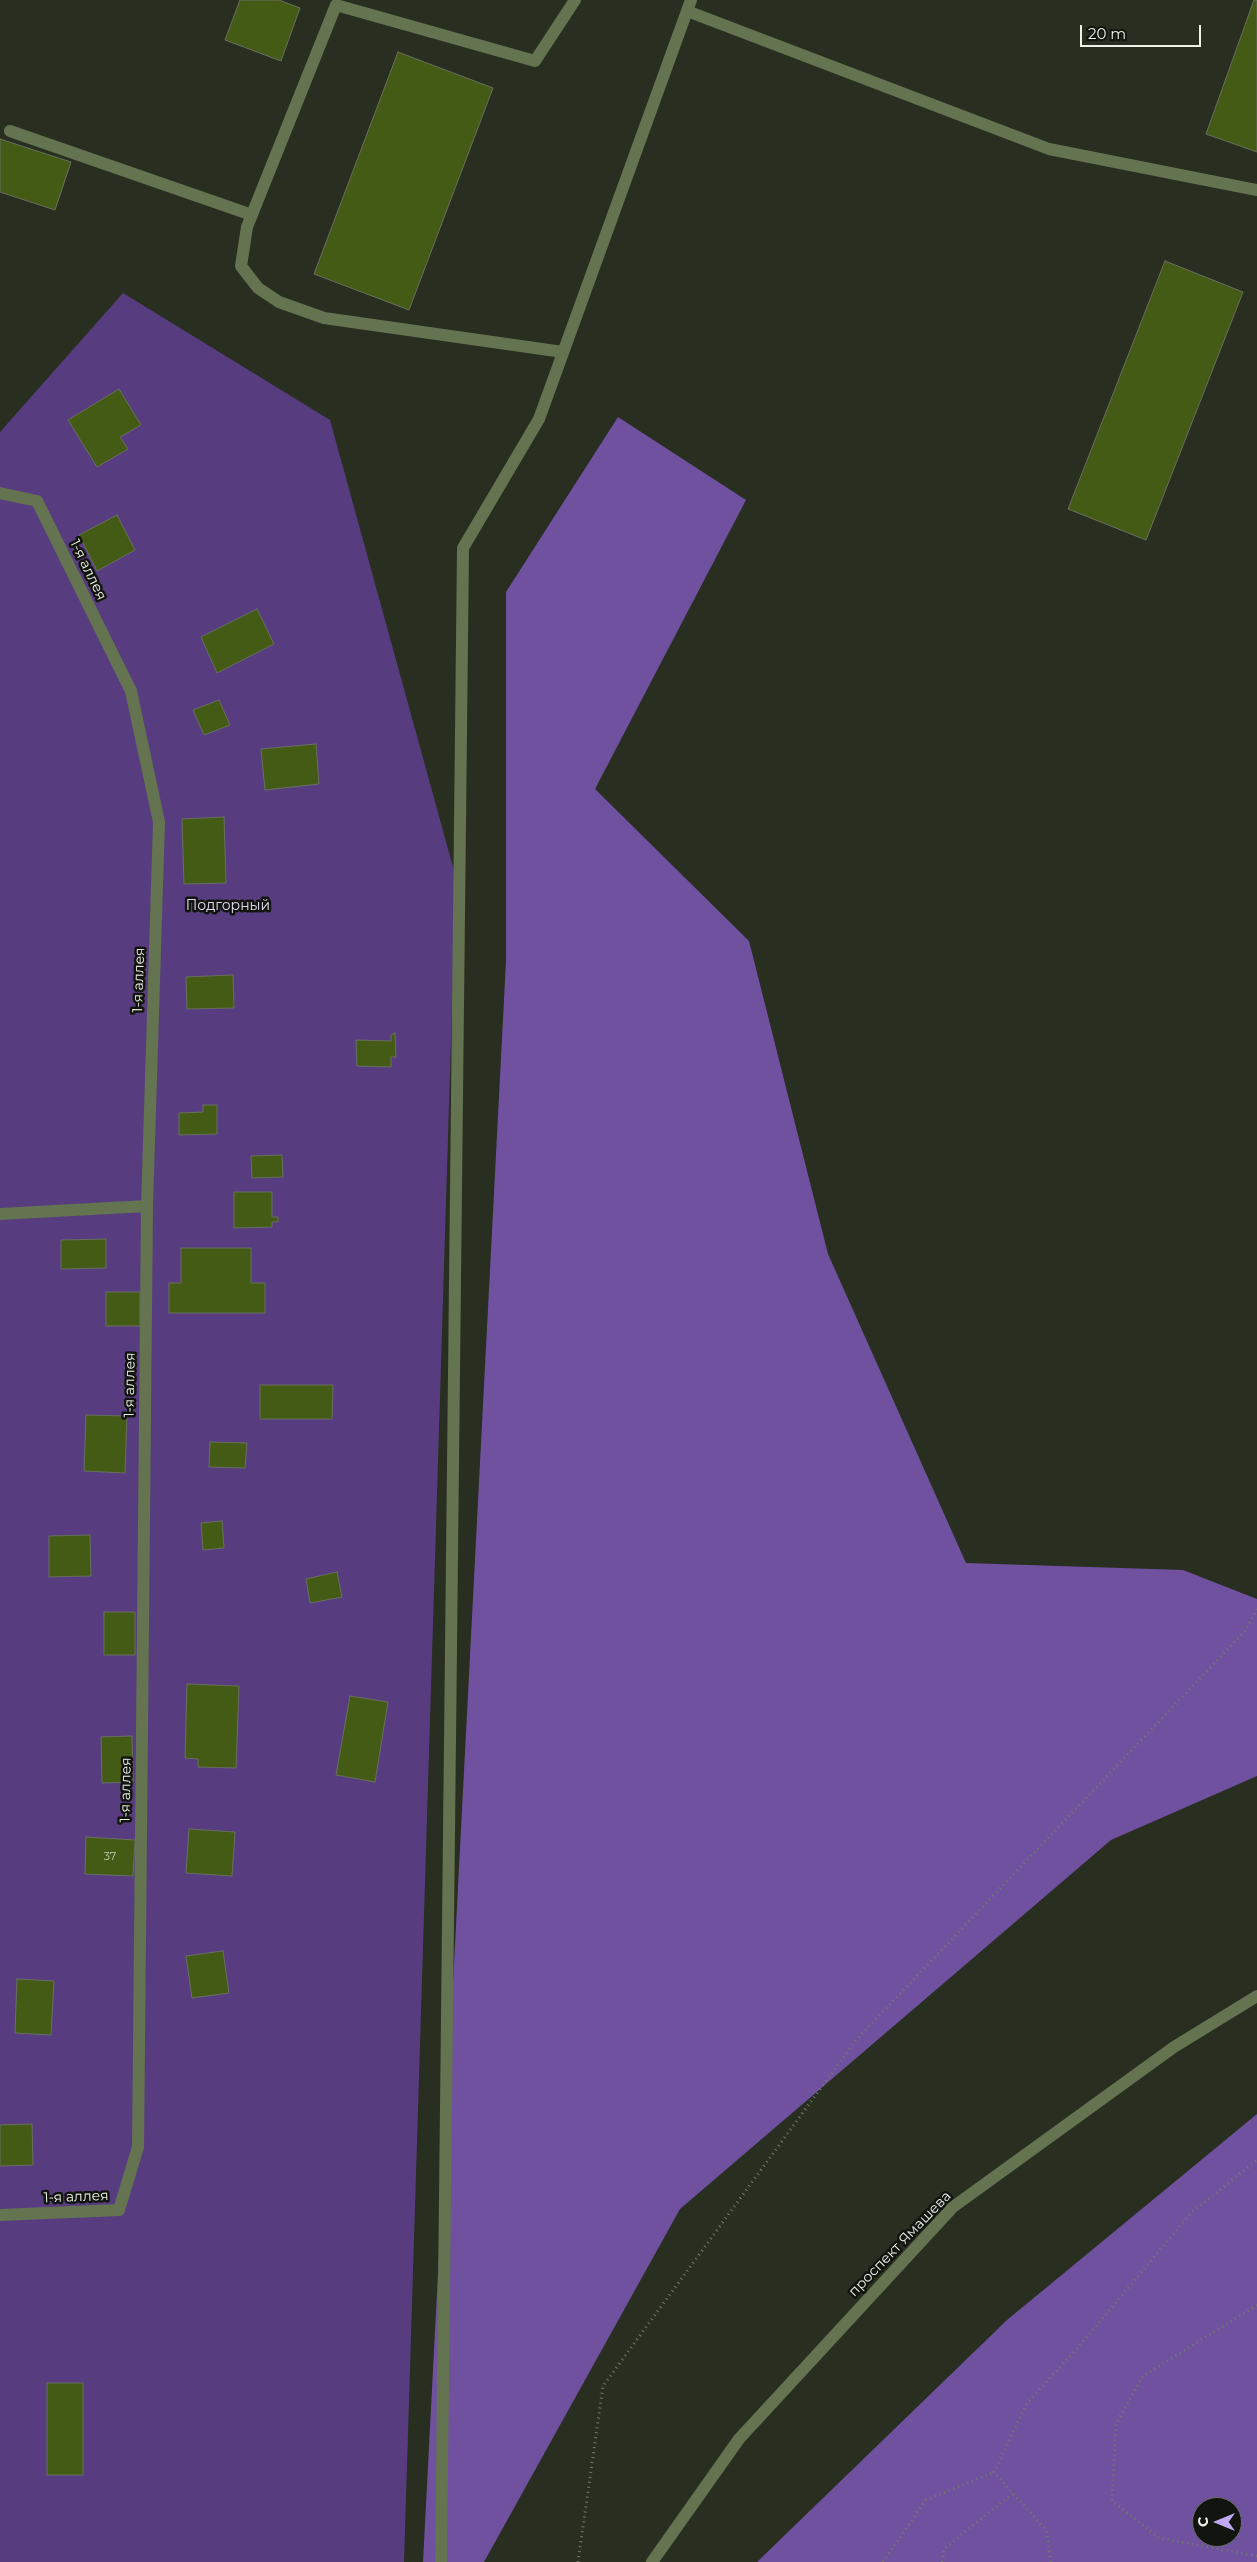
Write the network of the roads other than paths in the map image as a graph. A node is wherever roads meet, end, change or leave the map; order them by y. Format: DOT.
graph roads {
  1 [pos="575,0"];
  2 [pos="689,5"];
  3 [pos="10,131"];
  4 [pos="1257,190"];
  5 [pos="252,215"];
  6 [pos="564,352"];
  7 [pos="0,493"];
  8 [pos="147,1206"];
  9 [pos="0,1214"];
  10 [pos="1257,1996"];
  11 [pos="0,2215"];
  12 [pos="442,2562"];
  13 [pos="652,2562"];
  1 -- 5 [label="lane"];
  2 -- 4 [label="lane"];
  2 -- 6 [label="lane"];
  3 -- 5 [label="lane"];
  5 -- 6 [label="lane"];
  6 -- 12 [label="lane"];
  7 -- 8 [label="lane, 1-я аллея"];
  8 -- 9 [label="lane"];
  8 -- 11 [label="lane, 1-я аллея"];
  10 -- 13 [label="lane, проспект Ямашева"];
}
